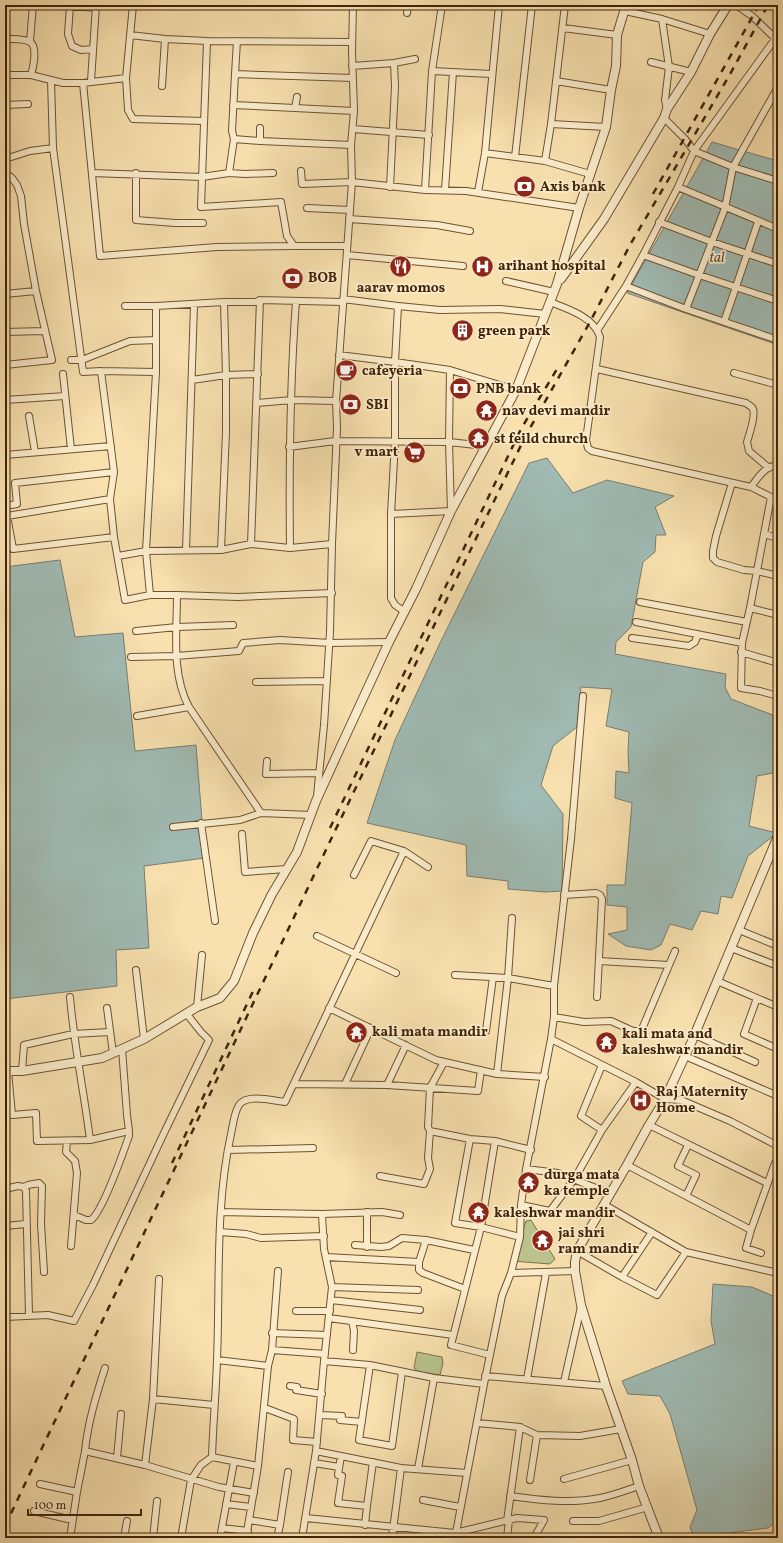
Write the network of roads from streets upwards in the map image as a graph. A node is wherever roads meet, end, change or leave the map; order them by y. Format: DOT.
graph roads {
  1 [pos="33,5"];
  2 [pos="67,5"];
  3 [pos="133,5"];
  4 [pos="312,5"];
  5 [pos="408,5"];
  6 [pos="442,5"];
  7 [pos="499,5"];
  8 [pos="532,5"];
  9 [pos="566,5"];
  10 [pos="728,5"];
  11 [pos="736,5"];
  12 [pos="353,6"];
  13 [pos="96,7"];
  14 [pos="625,8"];
  15 [pos="407,13"];
  16 [pos="662,19"];
  17 [pos="563,28"];
  18 [pos="710,34"];
  19 [pos="130,35"];
  20 [pos="617,35"];
  21 [pos="5,39"];
  22 [pos="165,39"];
  23 [pos="776,40"];
  24 [pos="30,41"];
  25 [pos="207,41"];
  26 [pos="236,41"];
  27 [pos="352,42"];
  28 [pos="93,49"];
  29 [pos="415,59"];
  30 [pos="651,62"];
  31 [pos="394,63"];
  32 [pos="352,66"];
  33 [pos="669,67"];
  34 [pos="432,71"];
  35 [pos="453,72"];
  36 [pos="690,72"];
  37 [pos="235,74"];
  38 [pos="491,74"];
  39 [pos="5,75"];
  40 [pos="31,75"];
  41 [pos="126,78"];
  42 [pos="353,78"];
  43 [pos="51,80"];
  44 [pos="91,81"];
  45 [pos="556,81"];
  46 [pos="83,83"];
  47 [pos="162,86"];
  48 [pos="778,86"];
  49 [pos="611,90"];
  50 [pos="297,96"];
  51 [pos="28,104"];
  52 [pos="5,105"];
  53 [pos="233,105"];
  54 [pos="296,108"];
  55 [pos="667,110"];
  56 [pos="354,111"];
  57 [pos="664,118"];
  58 [pos="204,121"];
  59 [pos="552,124"];
  60 [pos="606,127"];
  61 [pos="260,128"];
  62 [pos="353,129"];
  63 [pos="393,132"];
  64 [pos="429,136"];
  65 [pos="234,139"];
  66 [pos="260,141"];
  67 [pos="351,145"];
  68 [pos="54,148"];
  69 [pos="694,151"];
  70 [pos="485,153"];
  71 [pos="515,156"];
  72 [pos="5,159"];
  73 [pos="545,161"];
  74 [pos="733,167"];
  75 [pos="301,171"];
  76 [pos="5,173"];
  77 [pos="92,173"];
  78 [pos="136,173"];
  79 [pos="229,173"];
  80 [pos="273,173"];
  81 [pos="590,174"];
  82 [pos="202,176"];
  83 [pos="778,181"];
  84 [pos="352,182"];
  85 [pos="390,187"];
  86 [pos="678,188"];
  87 [pos="424,190"];
  88 [pos="445,190"];
  89 [pos="478,192"];
  90 [pos="306,208"];
  91 [pos="579,208"];
  92 [pos="725,208"];
  93 [pos="350,210"];
  94 [pos="349,219"];
  95 [pos="660,222"];
  96 [pos="758,222"];
  97 [pos="203,223"];
  98 [pos="778,229"];
  99 [pos="470,231"];
  100 [pos="712,242"];
  101 [pos="294,246"];
  102 [pos="348,246"];
  103 [pos="747,254"];
  104 [pos="347,255"];
  105 [pos="643,255"];
  106 [pos="778,264"];
  107 [pos="463,266"];
  108 [pos="699,275"];
  109 [pos="506,281"];
  110 [pos="626,286"];
  111 [pos="556,288"];
  112 [pos="736,288"];
  113 [pos="36,291"];
  114 [pos="5,294"];
  115 [pos="260,300"];
  116 [pos="296,300"];
  117 [pos="343,300"];
  118 [pos="778,300"];
  119 [pos="224,302"];
  120 [pos="550,302"];
  121 [pos="194,305"];
  122 [pos="125,306"];
  123 [pos="156,306"];
  124 [pos="398,306"];
  125 [pos="686,309"];
  126 [pos="545,314"];
  127 [pos="724,322"];
  128 [pos="598,329"];
  129 [pos="45,331"];
  130 [pos="5,332"];
  131 [pos="156,340"];
  132 [pos="778,340"];
  133 [pos="339,355"];
  134 [pos="71,360"];
  135 [pos="82,360"];
  136 [pos="395,362"];
  137 [pos="5,365"];
  138 [pos="597,369"];
  139 [pos="450,370"];
  140 [pos="101,371"];
  141 [pos="156,372"];
  142 [pos="734,373"];
  143 [pos="62,374"];
  144 [pos="258,374"];
  145 [pos="226,375"];
  146 [pos="192,380"];
  147 [pos="778,385"];
  148 [pos="516,390"];
  149 [pos="65,396"];
  150 [pos="5,400"];
  151 [pos="292,400"];
  152 [pos="336,401"];
  153 [pos="257,403"];
  154 [pos="29,416"];
  155 [pos="335,441"];
  156 [pos="395,442"];
  157 [pos="449,442"];
  158 [pos="111,446"];
  159 [pos="485,446"];
  160 [pos="290,447"];
  161 [pos="71,449"];
  162 [pos="35,452"];
  163 [pos="5,455"];
  164 [pos="778,466"];
  165 [pos="769,468"];
  166 [pos="114,472"];
  167 [pos="732,483"];
  168 [pos="751,487"];
  169 [pos="110,499"];
  170 [pos="5,506"];
  171 [pos="451,511"];
  172 [pos="391,514"];
  173 [pos="764,534"];
  174 [pos="114,537"];
  175 [pos="778,538"];
  176 [pos="12,543"];
  177 [pos="5,544"];
  178 [pos="252,544"];
  179 [pos="332,544"];
  180 [pos="290,548"];
  181 [pos="186,550"];
  182 [pos="221,550"];
  183 [pos="146,551"];
  184 [pos="118,556"];
  185 [pos="757,571"];
  186 [pos="778,576"];
  187 [pos="332,593"];
  188 [pos="150,595"];
  189 [pos="177,595"];
  190 [pos="640,602"];
  191 [pos="750,608"];
  192 [pos="405,612"];
  193 [pos="778,615"];
  194 [pos="636,622"];
  195 [pos="747,622"];
  196 [pos="233,625"];
  197 [pos="177,627"];
  198 [pos="136,631"];
  199 [pos="698,634"];
  200 [pos="632,638"];
  201 [pos="389,642"];
  202 [pos="330,643"];
  203 [pos="742,643"];
  204 [pos="741,652"];
  205 [pos="176,656"];
  206 [pos="131,657"];
  207 [pos="778,663"];
  208 [pos="327,681"];
  209 [pos="256,682"];
  210 [pos="583,696"];
  211 [pos="778,696"];
  212 [pos="188,707"];
  213 [pos="137,716"];
  214 [pos="267,761"];
  215 [pos="319,773"];
  216 [pos="316,801"];
  217 [pos="261,813"];
  218 [pos="311,815"];
  219 [pos="201,823"];
  220 [pos="173,827"];
  221 [pos="242,834"];
  222 [pos="778,836"];
  223 [pos="404,851"];
  224 [pos="428,867"];
  225 [pos="286,869"];
  226 [pos="354,874"];
  227 [pos="564,895"];
  228 [pos="512,918"];
  229 [pos="215,921"];
  230 [pos="739,930"];
  231 [pos="317,936"];
  232 [pos="778,946"];
  233 [pos="731,948"];
  234 [pos="675,951"];
  235 [pos="354,954"];
  236 [pos="202,955"];
  237 [pos="599,961"];
  238 [pos="669,965"];
  239 [pos="778,966"];
  240 [pos="136,970"];
  241 [pos="396,973"];
  242 [pos="455,975"];
  243 [pos="494,977"];
  244 [pos="508,978"];
  245 [pos="717,981"];
  246 [pos="554,986"];
  247 [pos="70,997"];
  248 [pos="597,997"];
  249 [pos="757,998"];
  250 [pos="197,1007"];
  251 [pos="778,1007"];
  252 [pos="107,1008"];
  253 [pos="329,1008"];
  254 [pos="186,1013"];
  255 [pos="554,1017"];
  256 [pos="371,1028"];
  257 [pos="486,1031"];
  258 [pos="110,1032"];
  259 [pos="73,1034"];
  260 [pos="695,1035"];
  261 [pos="144,1039"];
  262 [pos="551,1039"];
  263 [pos="406,1045"];
  264 [pos="122,1049"];
  265 [pos="778,1049"];
  266 [pos="113,1053"];
  267 [pos="685,1056"];
  268 [pos="79,1062"];
  269 [pos="444,1062"];
  270 [pos="756,1062"];
  271 [pos="602,1065"];
  272 [pos="481,1070"];
  273 [pos="7,1071"];
  274 [pos="22,1071"];
  275 [pos="497,1074"];
  276 [pos="545,1077"];
  277 [pos="636,1082"];
  278 [pos="294,1084"];
  279 [pos="345,1084"];
  280 [pos="387,1085"];
  281 [pos="430,1088"];
  282 [pos="778,1096"];
  283 [pos="665,1099"];
  284 [pos="649,1125"];
  285 [pos="602,1130"];
  286 [pos="129,1131"];
  287 [pos="430,1131"];
  288 [pos="470,1139"];
  289 [pos="90,1140"];
  290 [pos="67,1141"];
  291 [pos="495,1141"];
  292 [pos="688,1145"];
  293 [pos="778,1146"];
  294 [pos="313,1148"];
  295 [pos="228,1150"];
  296 [pos="531,1150"];
  297 [pos="778,1156"];
  298 [pos="777,1164"];
  299 [pos="628,1165"];
  300 [pos="526,1169"];
  301 [pos="380,1176"];
  302 [pos="575,1178"];
  303 [pos="767,1183"];
  304 [pos="24,1187"];
  305 [pos="5,1189"];
  306 [pos="611,1194"];
  307 [pos="686,1196"];
  308 [pos="521,1205"];
  309 [pos="605,1205"];
  310 [pos="221,1212"];
  311 [pos="367,1212"];
  312 [pos="322,1214"];
  313 [pos="74,1215"];
  314 [pos="400,1215"];
  315 [pos="26,1224"];
  316 [pos="5,1226"];
  317 [pos="481,1227"];
  318 [pos="751,1230"];
  319 [pos="220,1232"];
  320 [pos="652,1232"];
  321 [pos="324,1236"];
  322 [pos="520,1237"];
  323 [pos="426,1240"];
  324 [pos="356,1244"];
  325 [pos="71,1246"];
  326 [pos="367,1246"];
  327 [pos="474,1250"];
  328 [pos="577,1251"];
  329 [pos="686,1252"];
  330 [pos="761,1253"];
  331 [pos="326,1257"];
  332 [pos="419,1262"];
  333 [pos="278,1271"];
  334 [pos="575,1271"];
  335 [pos="44,1272"];
  336 [pos="511,1273"];
  337 [pos="546,1273"];
  338 [pos="778,1273"];
  339 [pos="622,1277"];
  340 [pos="158,1279"];
  341 [pos="332,1286"];
  342 [pos="465,1288"];
  343 [pos="418,1290"];
  344 [pos="331,1300"];
  345 [pos="581,1305"];
  346 [pos="420,1310"];
  347 [pos="296,1311"];
  348 [pos="330,1311"];
  349 [pos="29,1315"];
  350 [pos="5,1317"];
  351 [pos="329,1318"];
  352 [pos="352,1321"];
  353 [pos="272,1333"];
  354 [pos="327,1335"];
  355 [pos="453,1335"];
  356 [pos="272,1350"];
  357 [pos="353,1350"];
  358 [pos="325,1354"];
  359 [pos="490,1355"];
  360 [pos="217,1360"];
  361 [pos="324,1360"];
  362 [pos="370,1365"];
  363 [pos="268,1366"];
  364 [pos="105,1368"];
  365 [pos="402,1372"];
  366 [pos="485,1376"];
  367 [pos="434,1378"];
  368 [pos="527,1379"];
  369 [pos="564,1382"];
  370 [pos="484,1384"];
  371 [pos="290,1386"];
  372 [pos="606,1386"];
  373 [pos="322,1394"];
  374 [pos="153,1399"];
  375 [pos="214,1405"];
  376 [pos="264,1408"];
  377 [pos="122,1414"];
  378 [pos="320,1415"];
  379 [pos="362,1422"];
  380 [pos="477,1423"];
  381 [pos="520,1427"];
  382 [pos="621,1429"];
  383 [pos="537,1435"];
  384 [pos="317,1442"];
  385 [pos="85,1452"];
  386 [pos="316,1452"];
  387 [pos="341,1456"];
  388 [pos="212,1457"];
  389 [pos="117,1458"];
  390 [pos="632,1460"];
  391 [pos="234,1462"];
  392 [pos="314,1462"];
  393 [pos="373,1462"];
  394 [pos="145,1465"];
  395 [pos="258,1466"];
  396 [pos="339,1467"];
  397 [pos="401,1468"];
  398 [pos="418,1469"];
  399 [pos="288,1472"];
  400 [pos="467,1473"];
  401 [pos="564,1479"];
  402 [pos="191,1480"];
  403 [pos="530,1480"];
  404 [pos="40,1484"];
  405 [pos="639,1486"];
  406 [pos="229,1488"];
  407 [pos="77,1492"];
  408 [pos="254,1493"];
  409 [pos="510,1496"];
  410 [pos="423,1500"];
  411 [pos="157,1501"];
  412 [pos="226,1504"];
  413 [pos="367,1506"];
  414 [pos="251,1507"];
  415 [pos="460,1507"];
  416 [pos="648,1507"];
  417 [pos="34,1511"];
  418 [pos="306,1518"];
  419 [pos="72,1520"];
  420 [pos="249,1520"];
  421 [pos="127,1521"];
  422 [pos="508,1521"];
  423 [pos="573,1521"];
  424 [pos="365,1524"];
  425 [pos="280,1526"];
  426 [pos="222,1528"];
  427 [pos="394,1528"];
  428 [pos="248,1531"];
  429 [pos="455,1535"];
  430 [pos="656,1537"];
  431 [pos="70,1538"];
  432 [pos="124,1538"];
  433 [pos="153,1538"];
  434 [pos="181,1538"];
  435 [pos="220,1538"];
  436 [pos="246,1538"];
  437 [pos="277,1538"];
  438 [pos="302,1538"];
  439 [pos="392,1538"];
  440 [pos="507,1538"];
  441 [pos="534,1538"];
  1 -- 24 [label="street"];
  2 -- 13 [label="street"];
  2 -- 28 [label="street"];
  3 -- 19 [label="street"];
  4 -- 12 [label="street"];
  5 -- 15 [label="street"];
  6 -- 34 [label="street"];
  7 -- 38 [label="street"];
  8 -- 71 [label="street"];
  9 -- 17 [label="street"];
  10 -- 18 [label="street"];
  11 -- 23 [label="street"];
  12 -- 27 [label="street"];
  13 -- 28 [label="street"];
  14 -- 16 [label="street"];
  14 -- 20 [label="street"];
  16 -- 18 [label="street"];
  16 -- 33 [label="street"];
  17 -- 20 [label="street"];
  17 -- 45 [label="street"];
  18 -- 36 [label="street"];
  19 -- 22 [label="street"];
  19 -- 41 [label="street"];
  20 -- 49 [label="street"];
  21 -- 24 [label="street"];
  22 -- 25 [label="street"];
  22 -- 47 [label="street"];
  23 -- 69 [label="street"];
  24 -- 40 [label="street"];
  25 -- 26 [label="street"];
  25 -- 58 [label="street"];
  26 -- 27 [label="street"];
  26 -- 37 [label="street"];
  27 -- 32 [label="street"];
  28 -- 44 [label="street"];
  29 -- 31 [label="street"];
  30 -- 33 [label="street"];
  31 -- 32 [label="street"];
  31 -- 63 [label="street"];
  32 -- 42 [label="street"];
  33 -- 36 [label="street"];
  33 -- 55 [label="street"];
  34 -- 35 [label="street"];
  34 -- 64 [label="street"];
  35 -- 38 [label="street"];
  35 -- 88 [label="street"];
  36 -- 55 [label="street"];
  37 -- 42 [label="street"];
  37 -- 53 [label="street"];
  38 -- 70 [label="street"];
  39 -- 40 [label="street"];
  40 -- 43 [label="street"];
  41 -- 44 [label="street"];
  41 -- 58 [label="street"];
  42 -- 56 [label="street"];
  43 -- 46 [label="street"];
  43 -- 68 [label="street"];
  44 -- 46 [label="street"];
  45 -- 49 [label="street"];
  45 -- 59 [label="street"];
  46 -- 77 [label="street"];
  48 -- 74 [label="street"];
  49 -- 60 [label="street"];
  50 -- 54 [label="street"];
  51 -- 52 [label="street"];
  53 -- 54 [label="street"];
  53 -- 65 [label="street"];
  54 -- 56 [label="street"];
  55 -- 57 [label="street"];
  56 -- 62 [label="street"];
  57 -- 69 [label="street"];
  57 -- 111 [label="street"];
  58 -- 82 [label="street"];
  59 -- 60 [label="street"];
  59 -- 73 [label="street"];
  60 -- 81 [label="street"];
  61 -- 66 [label="street"];
  62 -- 63 [label="street"];
  62 -- 67 [label="street"];
  63 -- 64 [label="street"];
  63 -- 85 [label="street"];
  64 -- 87 [label="street"];
  65 -- 66 [label="street"];
  65 -- 79 [label="street"];
  66 -- 67 [label="street"];
  67 -- 84 [label="street"];
  68 -- 72 [label="street"];
  68 -- 135 [label="street"];
  69 -- 74 [label="street"];
  69 -- 86 [label="street"];
  70 -- 71 [label="street"];
  70 -- 89 [label="street"];
  71 -- 73 [label="street"];
  73 -- 81 [label="street"];
  74 -- 83 [label="street"];
  74 -- 92 [label="street"];
  75 -- 84 [label="street"];
  76 -- 113 [label="street"];
  77 -- 78 [label="street"];
  77 -- 101 [label="street"];
  78 -- 82 [label="street"];
  78 -- 97 [label="street"];
  79 -- 80 [label="street"];
  79 -- 82 [label="street"];
  81 -- 91 [label="street"];
  82 -- 101 [label="street"];
  84 -- 85 [label="street"];
  84 -- 93 [label="street"];
  85 -- 87 [label="street"];
  86 -- 92 [label="street"];
  86 -- 95 [label="street"];
  87 -- 88 [label="street"];
  88 -- 89 [label="street"];
  89 -- 91 [label="street"];
  90 -- 93 [label="street"];
  91 -- 111 [label="street"];
  92 -- 96 [label="street"];
  92 -- 100 [label="street"];
  93 -- 94 [label="street"];
  94 -- 99 [label="street"];
  94 -- 102 [label="street"];
  95 -- 100 [label="street"];
  95 -- 105 [label="street"];
  96 -- 98 [label="street"];
  96 -- 103 [label="street"];
  100 -- 103 [label="street"];
  100 -- 108 [label="street"];
  101 -- 102 [label="street"];
  102 -- 104 [label="street"];
  103 -- 106 [label="street"];
  103 -- 112 [label="street"];
  104 -- 107 [label="street"];
  104 -- 117 [label="street"];
  105 -- 108 [label="street"];
  105 -- 110 [label="street"];
  108 -- 112 [label="street"];
  108 -- 125 [label="street"];
  109 -- 111 [label="street"];
  110 -- 125 [label="street"];
  110 -- 128 [label="street"];
  111 -- 120 [label="street"];
  112 -- 118 [label="street"];
  112 -- 127 [label="street"];
  113 -- 114 [label="street"];
  113 -- 129 [label="street"];
  115 -- 116 [label="street"];
  115 -- 119 [label="street"];
  115 -- 144 [label="street"];
  116 -- 117 [label="street"];
  116 -- 151 [label="street"];
  117 -- 124 [label="street"];
  117 -- 133 [label="street"];
  119 -- 121 [label="street"];
  119 -- 145 [label="street"];
  120 -- 126 [label="street"];
  120 -- 128 [label="street"];
  121 -- 123 [label="street"];
  121 -- 146 [label="street"];
  122 -- 123 [label="street"];
  123 -- 131 [label="street"];
  124 -- 126 [label="street"];
  124 -- 136 [label="street"];
  125 -- 127 [label="street"];
  126 -- 148 [label="street"];
  127 -- 132 [label="street"];
  128 -- 138 [label="street"];
  129 -- 130 [label="street"];
  129 -- 137 [label="street"];
  131 -- 135 [label="street"];
  131 -- 141 [label="street"];
  133 -- 136 [label="street"];
  133 -- 152 [label="street"];
  134 -- 135 [label="street"];
  135 -- 140 [label="street"];
  136 -- 139 [label="street"];
  136 -- 156 [label="street"];
  138 -- 165 [label="street"];
  138 -- 167 [label="street"];
  139 -- 148 [label="street"];
  139 -- 157 [label="street"];
  140 -- 141 [label="street"];
  140 -- 158 [label="street"];
  141 -- 183 [label="street"];
  142 -- 147 [label="street"];
  143 -- 149 [label="street"];
  144 -- 145 [label="street"];
  144 -- 153 [label="street"];
  145 -- 146 [label="street"];
  145 -- 182 [label="street"];
  146 -- 181 [label="street"];
  148 -- 159 [label="street"];
  149 -- 150 [label="street"];
  149 -- 161 [label="street"];
  151 -- 152 [label="street"];
  151 -- 153 [label="street"];
  151 -- 160 [label="street"];
  152 -- 155 [label="street"];
  153 -- 178 [label="street"];
  154 -- 162 [label="street"];
  155 -- 156 [label="street"];
  155 -- 160 [label="street"];
  155 -- 179 [label="street"];
  156 -- 157 [label="street"];
  156 -- 172 [label="street"];
  157 -- 159 [label="street"];
  157 -- 171 [label="street"];
  158 -- 161 [label="street"];
  158 -- 166 [label="street"];
  159 -- 171 [label="street"];
  160 -- 180 [label="street"];
  161 -- 162 [label="street"];
  162 -- 163 [label="street"];
  164 -- 165 [label="street"];
  165 -- 168 [label="street"];
  166 -- 169 [label="street"];
  166 -- 170 [label="street"];
  167 -- 168 [label="street"];
  167 -- 185 [label="street"];
  168 -- 173 [label="street"];
  169 -- 174 [label="street"];
  169 -- 176 [label="street"];
  171 -- 172 [label="street"];
  171 -- 192 [label="street"];
  172 -- 192 [label="street"];
  173 -- 175 [label="street"];
  173 -- 185 [label="street"];
  174 -- 176 [label="street"];
  174 -- 184 [label="street"];
  176 -- 177 [label="street"];
  178 -- 180 [label="street"];
  178 -- 182 [label="street"];
  179 -- 180 [label="street"];
  179 -- 187 [label="street"];
  181 -- 182 [label="street"];
  181 -- 183 [label="street"];
  183 -- 184 [label="street"];
  183 -- 188 [label="street"];
  184 -- 188 [label="street"];
  185 -- 186 [label="street"];
  185 -- 191 [label="street"];
  187 -- 189 [label="street"];
  187 -- 202 [label="street"];
  188 -- 189 [label="street"];
  189 -- 197 [label="street"];
  190 -- 195 [label="street"];
  191 -- 193 [label="street"];
  191 -- 195 [label="street"];
  192 -- 201 [label="street"];
  194 -- 199 [label="street"];
  195 -- 203 [label="street"];
  196 -- 197 [label="street"];
  197 -- 198 [label="street"];
  197 -- 205 [label="street"];
  199 -- 200 [label="street"];
  199 -- 203 [label="street"];
  201 -- 202 [label="street"];
  201 -- 216 [label="street"];
  202 -- 205 [label="street"];
  202 -- 208 [label="street"];
  203 -- 204 [label="street"];
  204 -- 207 [label="street"];
  204 -- 211 [label="street"];
  205 -- 206 [label="street"];
  205 -- 212 [label="street"];
  208 -- 209 [label="street"];
  208 -- 215 [label="street"];
  210 -- 227 [label="street"];
  212 -- 213 [label="street"];
  212 -- 217 [label="street"];
  214 -- 215 [label="street"];
  215 -- 216 [label="street"];
  216 -- 218 [label="street"];
  217 -- 218 [label="street"];
  217 -- 219 [label="street"];
  218 -- 225 [label="street"];
  219 -- 220 [label="street"];
  219 -- 229 [label="street"];
  221 -- 225 [label="street"];
  222 -- 230 [label="street"];
  223 -- 224 [label="street"];
  223 -- 226 [label="street"];
  223 -- 235 [label="street"];
  225 -- 250 [label="street"];
  227 -- 237 [label="street"];
  227 -- 246 [label="street"];
  228 -- 244 [label="street"];
  230 -- 232 [label="street"];
  230 -- 233 [label="street"];
  231 -- 235 [label="street"];
  233 -- 239 [label="street"];
  233 -- 245 [label="street"];
  234 -- 238 [label="street"];
  235 -- 241 [label="street"];
  235 -- 253 [label="street"];
  236 -- 250 [label="street"];
  237 -- 238 [label="street"];
  237 -- 248 [label="street"];
  238 -- 255 [label="street"];
  240 -- 261 [label="street"];
  242 -- 243 [label="street"];
  243 -- 244 [label="street"];
  243 -- 257 [label="street"];
  244 -- 246 [label="street"];
  244 -- 275 [label="street"];
  245 -- 249 [label="street"];
  245 -- 260 [label="street"];
  246 -- 255 [label="street"];
  247 -- 259 [label="street"];
  249 -- 251 [label="street"];
  249 -- 265 [label="street"];
  250 -- 254 [label="street"];
  252 -- 258 [label="street"];
  253 -- 256 [label="street"];
  253 -- 278 [label="street"];
  254 -- 261 [label="street"];
  254 -- 349 [label="street"];
  255 -- 262 [label="street"];
  256 -- 263 [label="street"];
  256 -- 279 [label="street"];
  258 -- 259 [label="street"];
  258 -- 266 [label="street"];
  259 -- 268 [label="street"];
  259 -- 274 [label="street"];
  260 -- 267 [label="street"];
  260 -- 270 [label="street"];
  261 -- 264 [label="street"];
  262 -- 271 [label="street"];
  262 -- 276 [label="street"];
  263 -- 269 [label="street"];
  263 -- 280 [label="street"];
  264 -- 266 [label="street"];
  264 -- 286 [label="street"];
  266 -- 268 [label="street"];
  267 -- 282 [label="street"];
  267 -- 283 [label="street"];
  268 -- 274 [label="street"];
  268 -- 289 [label="street"];
  269 -- 272 [label="street"];
  269 -- 281 [label="street"];
  271 -- 277 [label="street"];
  271 -- 285 [label="street"];
  272 -- 275 [label="street"];
  272 -- 281 [label="street"];
  273 -- 274 [label="street"];
  273 -- 290 [label="street"];
  275 -- 276 [label="street"];
  276 -- 296 [label="street"];
  277 -- 283 [label="street"];
  277 -- 285 [label="street"];
  278 -- 279 [label="street"];
  278 -- 295 [label="street"];
  279 -- 280 [label="street"];
  280 -- 281 [label="street"];
  281 -- 287 [label="street"];
  283 -- 284 [label="street"];
  283 -- 293 [label="street"];
  284 -- 292 [label="street"];
  284 -- 299 [label="street"];
  285 -- 302 [label="street"];
  286 -- 289 [label="street"];
  286 -- 313 [label="street"];
  287 -- 288 [label="street"];
  287 -- 301 [label="street"];
  288 -- 291 [label="street"];
  288 -- 317 [label="street"];
  289 -- 290 [label="street"];
  290 -- 313 [label="street"];
  291 -- 296 [label="street"];
  291 -- 317 [label="street"];
  292 -- 303 [label="street"];
  292 -- 307 [label="street"];
  294 -- 295 [label="street"];
  295 -- 310 [label="street"];
  296 -- 300 [label="street"];
  297 -- 298 [label="street"];
  298 -- 303 [label="street"];
  299 -- 306 [label="street"];
  299 -- 307 [label="street"];
  300 -- 302 [label="street"];
  300 -- 308 [label="street"];
  302 -- 306 [label="street"];
  302 -- 308 [label="street"];
  303 -- 318 [label="street"];
  304 -- 305 [label="street"];
  304 -- 315 [label="street"];
  304 -- 335 [label="street"];
  306 -- 309 [label="street"];
  307 -- 318 [label="street"];
  308 -- 322 [label="street"];
  309 -- 320 [label="street"];
  309 -- 328 [label="street"];
  310 -- 312 [label="street"];
  310 -- 319 [label="street"];
  311 -- 312 [label="street"];
  311 -- 314 [label="street"];
  311 -- 326 [label="street"];
  312 -- 321 [label="street"];
  313 -- 325 [label="street"];
  315 -- 316 [label="street"];
  315 -- 349 [label="street"];
  317 -- 322 [label="street"];
  317 -- 327 [label="street"];
  318 -- 330 [label="street"];
  319 -- 321 [label="street"];
  319 -- 360 [label="street"];
  320 -- 329 [label="street"];
  320 -- 339 [label="street"];
  321 -- 331 [label="street"];
  322 -- 336 [label="street"];
  323 -- 326 [label="street"];
  323 -- 327 [label="street"];
  323 -- 332 [label="street"];
  324 -- 326 [label="street"];
  327 -- 342 [label="street"];
  328 -- 334 [label="street"];
  328 -- 339 [label="street"];
  329 -- 338 [label="street"];
  329 -- 339 [label="street"];
  331 -- 332 [label="street"];
  331 -- 341 [label="street"];
  332 -- 342 [label="street"];
  333 -- 353 [label="street"];
  334 -- 337 [label="street"];
  334 -- 345 [label="street"];
  336 -- 337 [label="street"];
  336 -- 359 [label="street"];
  337 -- 368 [label="street"];
  340 -- 374 [label="street"];
  341 -- 343 [label="street"];
  341 -- 344 [label="street"];
  342 -- 355 [label="street"];
  344 -- 346 [label="street"];
  344 -- 348 [label="street"];
  345 -- 369 [label="street"];
  345 -- 372 [label="street"];
  347 -- 348 [label="street"];
  348 -- 351 [label="street"];
  349 -- 350 [label="street"];
  351 -- 352 [label="street"];
  351 -- 354 [label="street"];
  352 -- 355 [label="street"];
  352 -- 357 [label="street"];
  353 -- 354 [label="street"];
  353 -- 356 [label="street"];
  354 -- 358 [label="street"];
  355 -- 359 [label="street"];
  356 -- 358 [label="street"];
  356 -- 363 [label="street"];
  358 -- 361 [label="street"];
  359 -- 366 [label="street"];
  360 -- 363 [label="street"];
  360 -- 375 [label="street"];
  361 -- 362 [label="street"];
  361 -- 373 [label="street"];
  362 -- 365 [label="street"];
  362 -- 379 [label="street"];
  363 -- 376 [label="street"];
  364 -- 385 [label="street"];
  365 -- 367 [label="street"];
  365 -- 379 [label="street"];
  366 -- 368 [label="street"];
  366 -- 370 [label="street"];
  367 -- 370 [label="street"];
  367 -- 398 [label="street"];
  368 -- 369 [label="street"];
  369 -- 372 [label="street"];
  370 -- 380 [label="street"];
  371 -- 373 [label="street"];
  372 -- 382 [label="street"];
  373 -- 378 [label="street"];
  374 -- 375 [label="street"];
  374 -- 394 [label="street"];
  375 -- 388 [label="street"];
  376 -- 384 [label="street"];
  376 -- 395 [label="street"];
  377 -- 389 [label="street"];
  378 -- 379 [label="street"];
  378 -- 384 [label="street"];
  380 -- 381 [label="street"];
  380 -- 400 [label="street"];
  381 -- 383 [label="street"];
  381 -- 409 [label="street"];
  382 -- 383 [label="street"];
  382 -- 390 [label="street"];
  383 -- 403 [label="street"];
  384 -- 386 [label="street"];
  385 -- 389 [label="street"];
  385 -- 407 [label="street"];
  386 -- 387 [label="street"];
  386 -- 392 [label="street"];
  387 -- 393 [label="street"];
  387 -- 396 [label="street"];
  388 -- 391 [label="street"];
  388 -- 402 [label="street"];
  389 -- 394 [label="street"];
  390 -- 401 [label="street"];
  390 -- 405 [label="street"];
  391 -- 395 [label="street"];
  391 -- 406 [label="street"];
  392 -- 396 [label="street"];
  392 -- 418 [label="street"];
  393 -- 397 [label="street"];
  393 -- 413 [label="street"];
  394 -- 402 [label="street"];
  395 -- 408 [label="street"];
  396 -- 413 [label="street"];
  397 -- 398 [label="street"];
  397 -- 427 [label="street"];
  398 -- 400 [label="street"];
  399 -- 425 [label="street"];
  400 -- 415 [label="street"];
  402 -- 406 [label="street"];
  402 -- 434 [label="street"];
  404 -- 407 [label="street"];
  405 -- 409 [label="street"];
  405 -- 416 [label="street"];
  406 -- 408 [label="street"];
  406 -- 412 [label="street"];
  407 -- 419 [label="street"];
  408 -- 414 [label="street"];
  409 -- 422 [label="street"];
  410 -- 415 [label="street"];
  411 -- 433 [label="street"];
  412 -- 414 [label="street"];
  412 -- 426 [label="street"];
  413 -- 424 [label="street"];
  414 -- 420 [label="street"];
  415 -- 429 [label="street"];
  416 -- 423 [label="street"];
  416 -- 430 [label="street"];
  417 -- 419 [label="street"];
  418 -- 424 [label="street"];
  418 -- 438 [label="street"];
  419 -- 431 [label="street"];
  420 -- 425 [label="street"];
  420 -- 428 [label="street"];
  421 -- 432 [label="street"];
  422 -- 429 [label="street"];
  422 -- 440 [label="street"];
  422 -- 441 [label="street"];
  424 -- 427 [label="street"];
  425 -- 437 [label="street"];
  426 -- 428 [label="street"];
  426 -- 435 [label="street"];
  427 -- 429 [label="street"];
  427 -- 439 [label="street"];
  428 -- 436 [label="street"];
}
